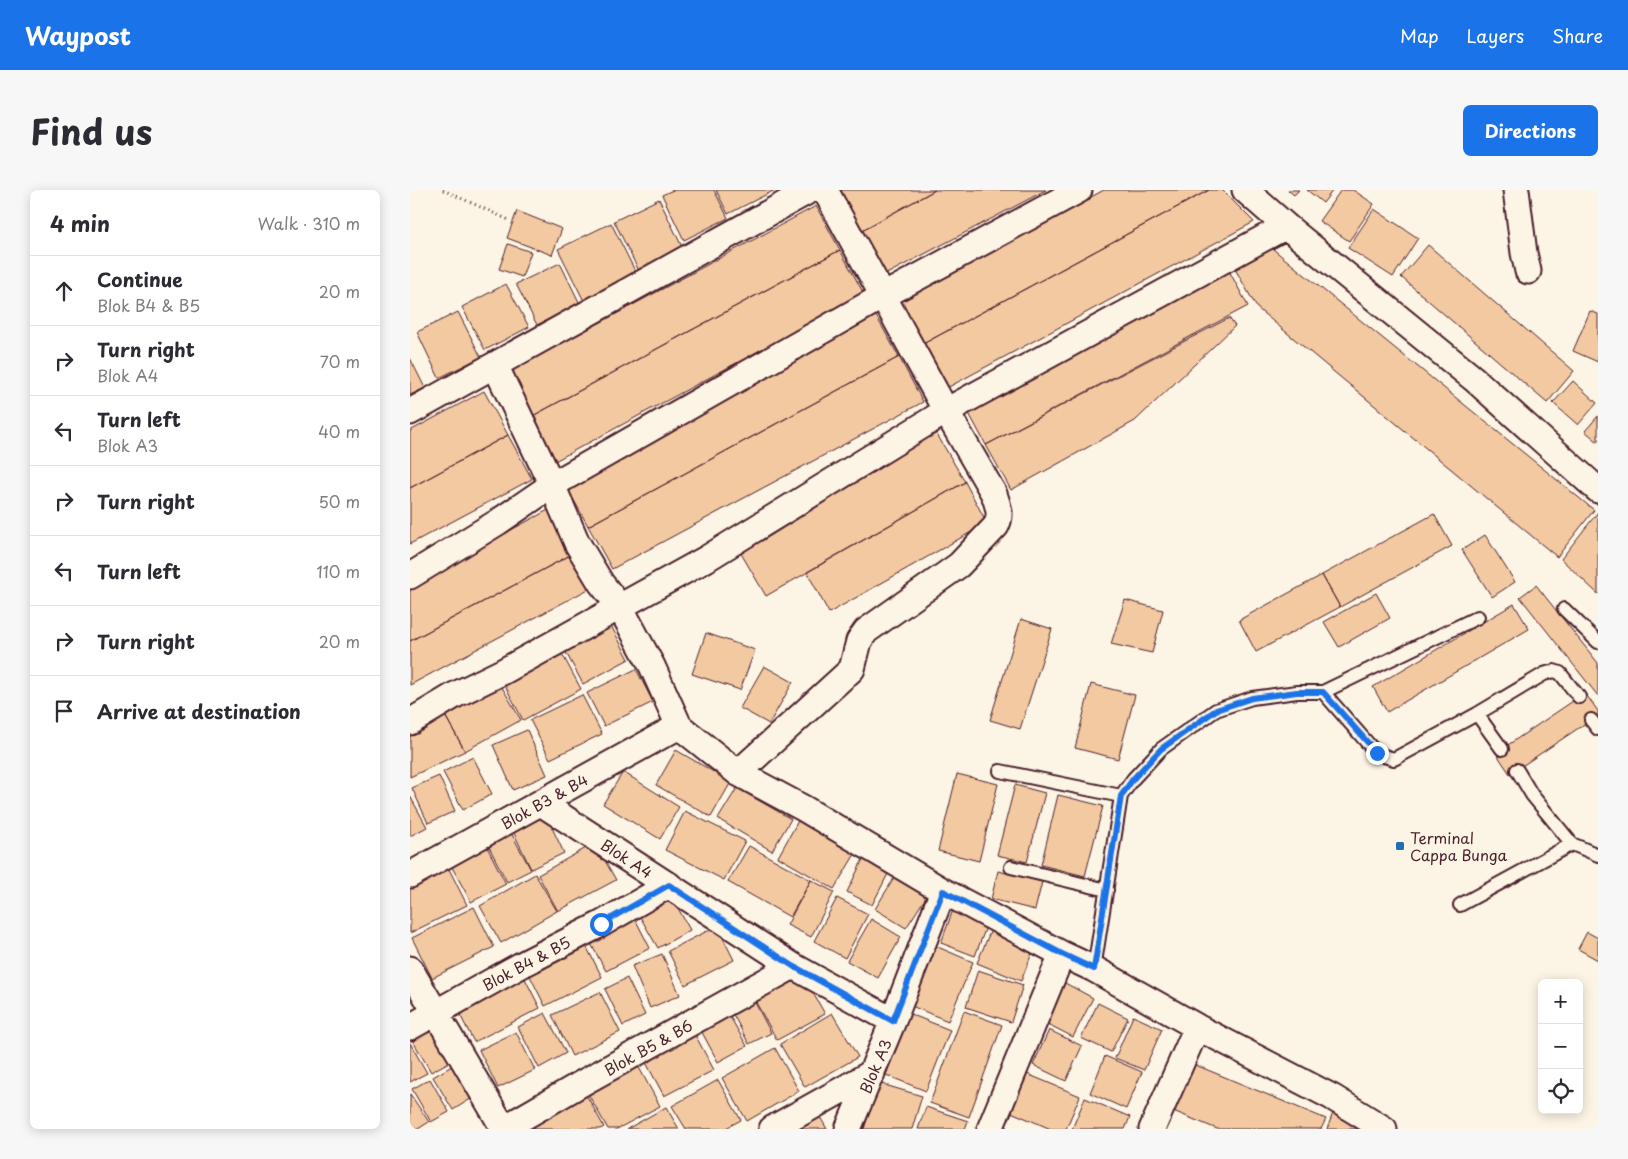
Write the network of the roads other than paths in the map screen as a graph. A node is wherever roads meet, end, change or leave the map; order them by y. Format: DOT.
graph roads {
  1 [pos="810,190"];
  2 [pos="825,190"];
  3 [pos="1079,190"];
  4 [pos="1245,190"];
  5 [pos="1516,190"];
  6 [pos="1286,226"];
  7 [pos="1528,271"];
  8 [pos="883,296"];
  9 [pos="495,365"];
  10 [pos="946,411"];
  11 [pos="410,412"];
  12 [pos="552,485"];
  13 [pos="1598,490"];
  14 [pos="410,576"];
  15 [pos="620,607"];
  16 [pos="1564,610"];
  17 [pos="1478,617"];
  18 [pos="1598,642"];
  19 [pos="1323,692"];
  20 [pos="1579,697"];
  21 [pos="1477,714"];
  22 [pos="410,722"];
  23 [pos="679,726"];
  24 [pos="1502,749"];
  25 [pos="1517,770"];
  26 [pos="1000,771"];
  27 [pos="738,774"];
  28 [pos="1121,796"];
  29 [pos="541,803"];
  30 [pos="1572,844"];
  31 [pos="1598,855"];
  32 [pos="1011,867"];
  33 [pos="410,876"];
  34 [pos="669,885"];
  35 [pos="1107,890"];
  36 [pos="943,891"];
  37 [pos="1460,905"];
  38 [pos="1062,954"];
  39 [pos="793,966"];
  40 [pos="410,968"];
  41 [pos="1094,969"];
  42 [pos="436,1013"];
  43 [pos="893,1021"];
  44 [pos="410,1027"];
  45 [pos="1197,1027"];
  46 [pos="872,1073"];
  47 [pos="504,1129"];
  48 [pos="772,1129"];
  49 [pos="848,1129"];
  50 [pos="990,1129"];
  51 [pos="1152,1129"];
  52 [pos="1384,1129"];
  1 -- 9 [label="street"];
  2 -- 8 [label="street"];
  3 -- 8 [label="street"];
  4 -- 6 [label="street"];
  5 -- 7 [label="street"];
  6 -- 10 [label="street"];
  6 -- 13 [label="street"];
  8 -- 10 [label="street"];
  8 -- 12 [label="street"];
  9 -- 11 [label="street"];
  9 -- 12 [label="street"];
  10 -- 15 [label="street"];
  10 -- 27 [label="street"];
  12 -- 14 [label="street"];
  12 -- 15 [label="street"];
  15 -- 22 [label="street"];
  15 -- 23 [label="street"];
  16 -- 18 [label="lane"];
  17 -- 19 [label="lane"];
  19 -- 21 [label="lane"];
  19 -- 28 [label="lane"];
  20 -- 21 [label="lane"];
  21 -- 24 [label="lane"];
  23 -- 27 [label="street"];
  23 -- 29 [label="street, Blok B3 & B4"];
  25 -- 30 [label="lane"];
  26 -- 28 [label="lane"];
  27 -- 36 [label="street"];
  28 -- 35 [label="lane"];
  29 -- 33 [label="street, Blok B3 & B4"];
  29 -- 34 [label="street, Blok A4"];
  30 -- 31 [label="lane"];
  30 -- 37 [label="lane"];
  32 -- 35 [label="lane"];
  34 -- 39 [label="street, Blok A4"];
  34 -- 42 [label="street, Blok B4 & B5"];
  35 -- 41 [label="lane"];
  36 -- 38 [label="street"];
  36 -- 43 [label="street, Blok A3"];
  38 -- 41 [label="street"];
  38 -- 50 [label="street"];
  39 -- 43 [label="street, Blok A4"];
  39 -- 47 [label="street, Blok B5 & B6"];
  40 -- 42 [label="street"];
  41 -- 45 [label="street"];
  42 -- 44 [label="street, Blok B4 & B5"];
  42 -- 47 [label="street"];
  43 -- 46 [label="street, Blok A3"];
  45 -- 51 [label="street"];
  45 -- 52 [label="street"];
  46 -- 48 [label="street"];
  46 -- 49 [label="street, Blok A3"];
}
